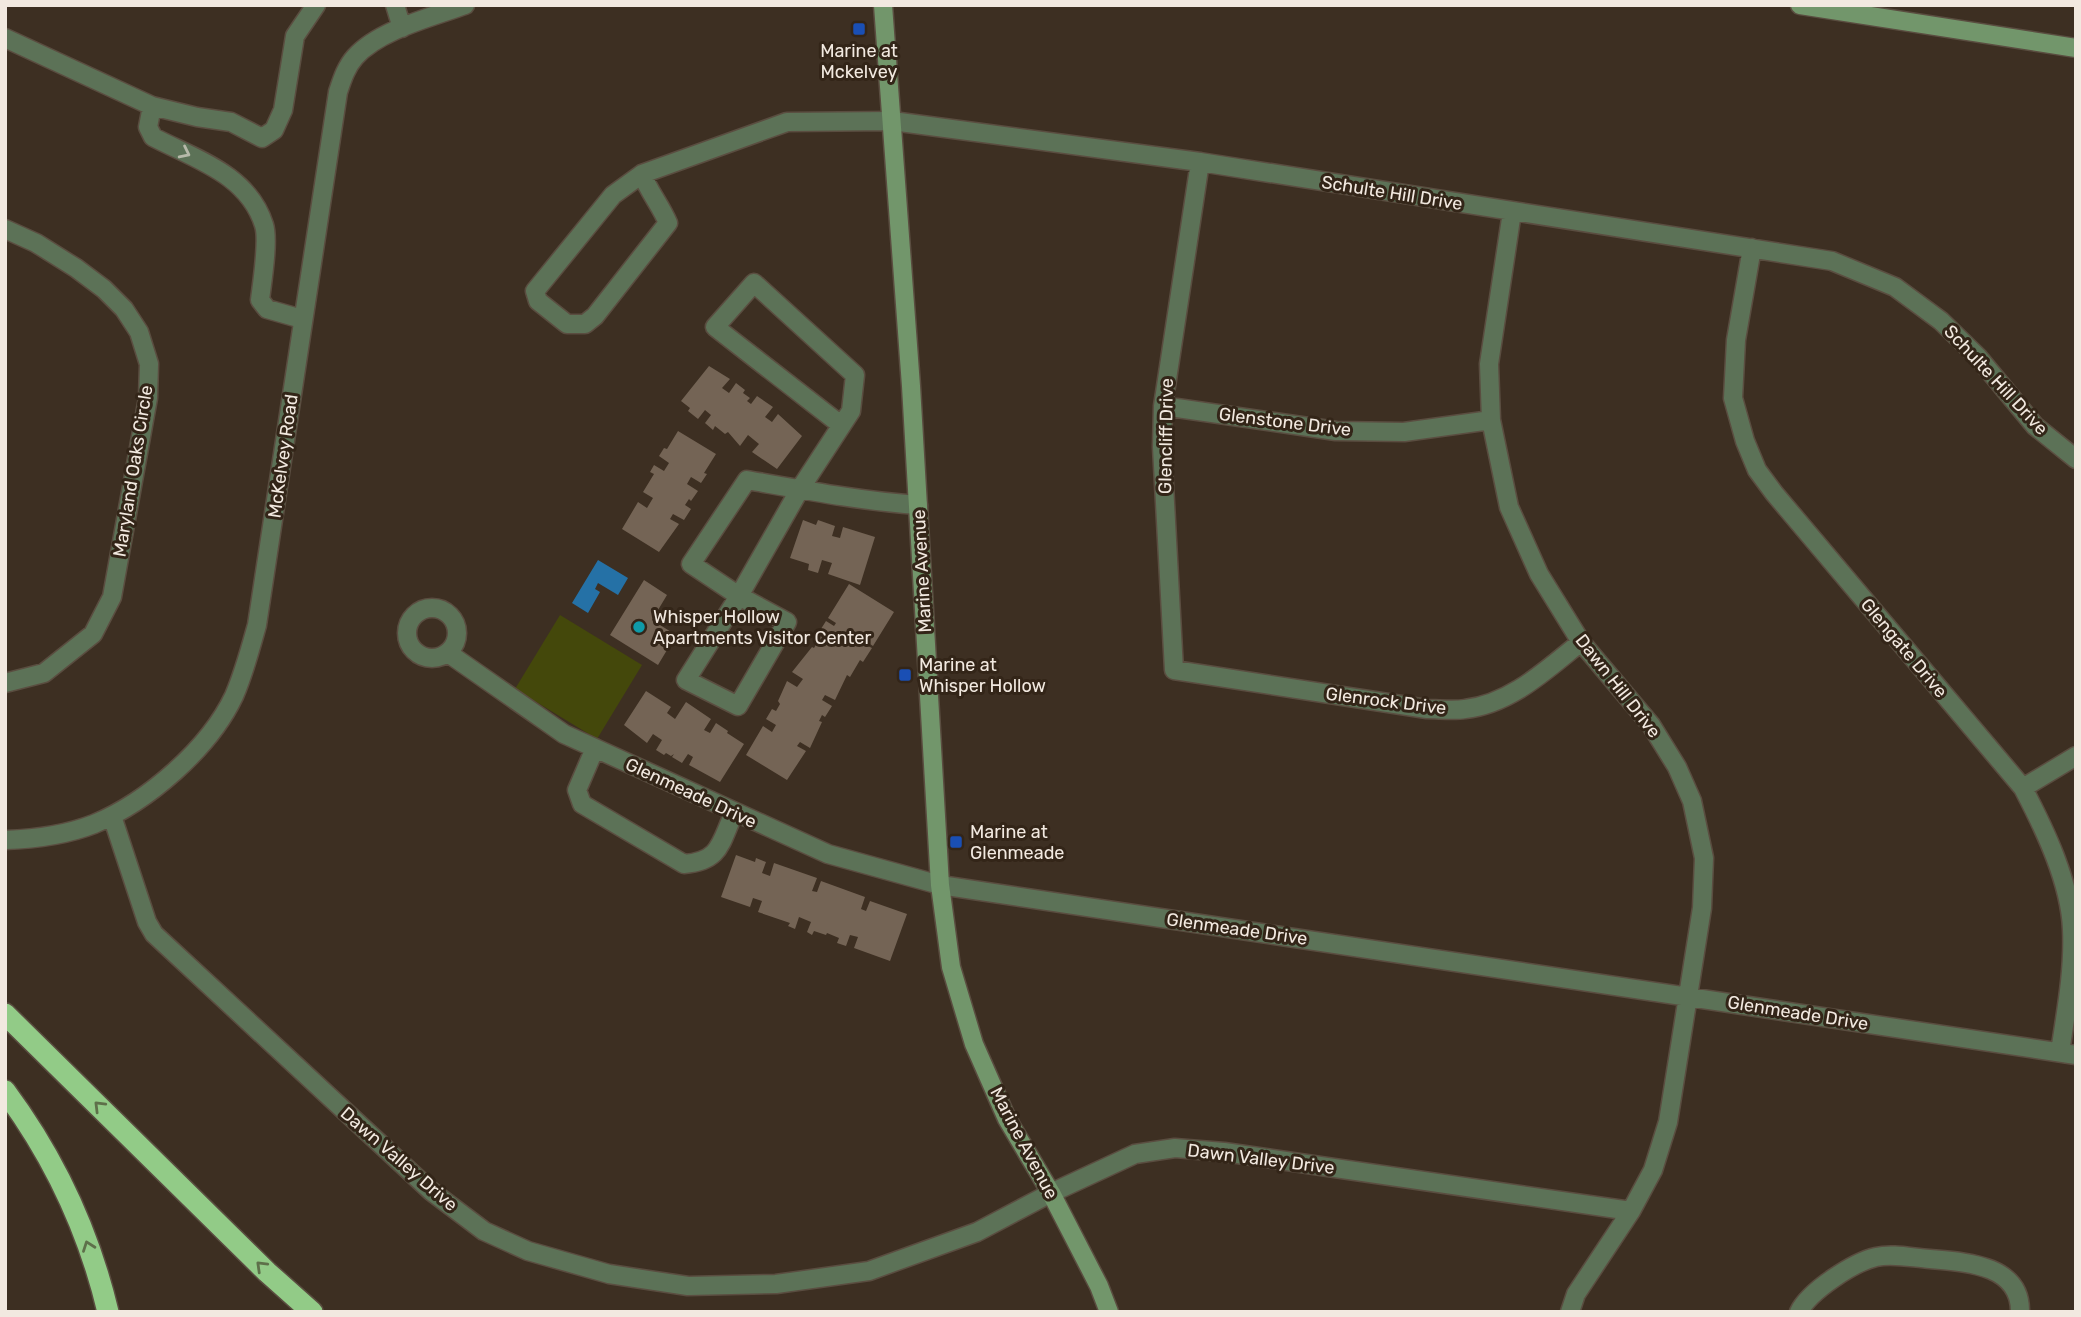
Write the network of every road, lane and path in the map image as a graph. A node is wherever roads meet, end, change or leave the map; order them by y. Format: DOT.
graph roads {
  1 [pos="316,5"];
  2 [pos="395,5"];
  3 [pos="465,5"];
  4 [pos="883,5"];
  5 [pos="1800,5"];
  6 [pos="402,28"];
  7 [pos="5,38"];
  8 [pos="2076,48"];
  9 [pos="152,106"];
  10 [pos="892,121"];
  11 [pos="1200,162"];
  12 [pos="642,174"];
  13 [pos="1511,212"];
  14 [pos="5,229"];
  15 [pos="1752,248"];
  16 [pos="302,319"];
  17 [pos="1163,406"];
  18 [pos="1491,421"];
  19 [pos="841,425"];
  20 [pos="2076,459"];
  21 [pos="800,489"];
  22 [pos="918,505"];
  23 [pos="739,596"];
  24 [pos="1581,642"];
  25 [pos="448,653"];
  26 [pos="1174,670"];
  27 [pos="5,683"];
  28 [pos="595,748"];
  29 [pos="2076,755"];
  30 [pos="2023,788"];
  31 [pos="734,813"];
  32 [pos="111,816"];
  33 [pos="5,840"];
  34 [pos="940,885"];
  35 [pos="1687,996"];
  36 [pos="5,1014"];
  37 [pos="2068,1054"];
  38 [pos="5,1091"];
  39 [pos="1051,1193"];
  40 [pos="1631,1211"];
  41 [pos="108,1312"];
  42 [pos="312,1312"];
  43 [pos="1109,1312"];
  44 [pos="1570,1312"];
  45 [pos="1799,1312"];
  46 [pos="2020,1312"];
  1 -- 9 [label="street"];
  2 -- 6 [label="street"];
  3 -- 6 [label="street, McKelvey Road"];
  4 -- 10 [label="main road, Marine Avenue"];
  5 -- 8 [label="main road"];
  6 -- 16 [label="street, McKelvey Road"];
  7 -- 9 [label="street"];
  9 -- 16 [label="street, one-way"];
  10 -- 11 [label="street, Schulte Hill Drive"];
  10 -- 12 [label="street, Schulte Hill Drive"];
  10 -- 22 [label="main road, Marine Avenue"];
  11 -- 13 [label="street, Schulte Hill Drive"];
  11 -- 17 [label="street, Glencliff Drive"];
  12 -- 12 [label="street, Schulte Hill Drive"];
  13 -- 15 [label="street, Schulte Hill Drive"];
  13 -- 18 [label="street, Dawn Hill Drive"];
  14 -- 27 [label="street, Maryland Oaks Circle"];
  15 -- 20 [label="street, Schulte Hill Drive"];
  15 -- 30 [label="street, Glengate Drive"];
  16 -- 32 [label="street, McKelvey Road"];
  17 -- 18 [label="street, Glenstone Drive"];
  17 -- 26 [label="street, Glencliff Drive"];
  18 -- 24 [label="street, Dawn Hill Drive"];
  19 -- 19 [label="street"];
  19 -- 21 [label="street"];
  21 -- 22 [label="street"];
  21 -- 23 [label="street"];
  21 -- 23 [label="street"];
  22 -- 34 [label="main road, Marine Avenue"];
  23 -- 23 [label="street"];
  24 -- 26 [label="street, Glenrock Drive"];
  24 -- 35 [label="street, Dawn Hill Drive"];
  25 -- 28 [label="street, Glenmeade Drive"];
  28 -- 31 [label="street, Glenmeade Drive"];
  28 -- 31 [label="street"];
  29 -- 30 [label="street"];
  30 -- 37 [label="street, Glengate Drive"];
  31 -- 34 [label="street, Glenmeade Drive"];
  32 -- 33 [label="street, McKelvey Road"];
  32 -- 39 [label="street, Dawn Valley Drive"];
  34 -- 35 [label="street, Glenmeade Drive"];
  34 -- 39 [label="main road, Marine Avenue"];
  35 -- 37 [label="street, Glenmeade Drive"];
  35 -- 40 [label="street, Dawn Hill Drive"];
  42 -- 36 [label="highway, one-way"];
  41 -- 38 [label="highway, one-way"];
  39 -- 40 [label="street, Dawn Valley Drive"];
  39 -- 43 [label="main road, Marine Avenue"];
  40 -- 44 [label="street, Dawn Hill Drive"];
  45 -- 46 [label="street"];
}
